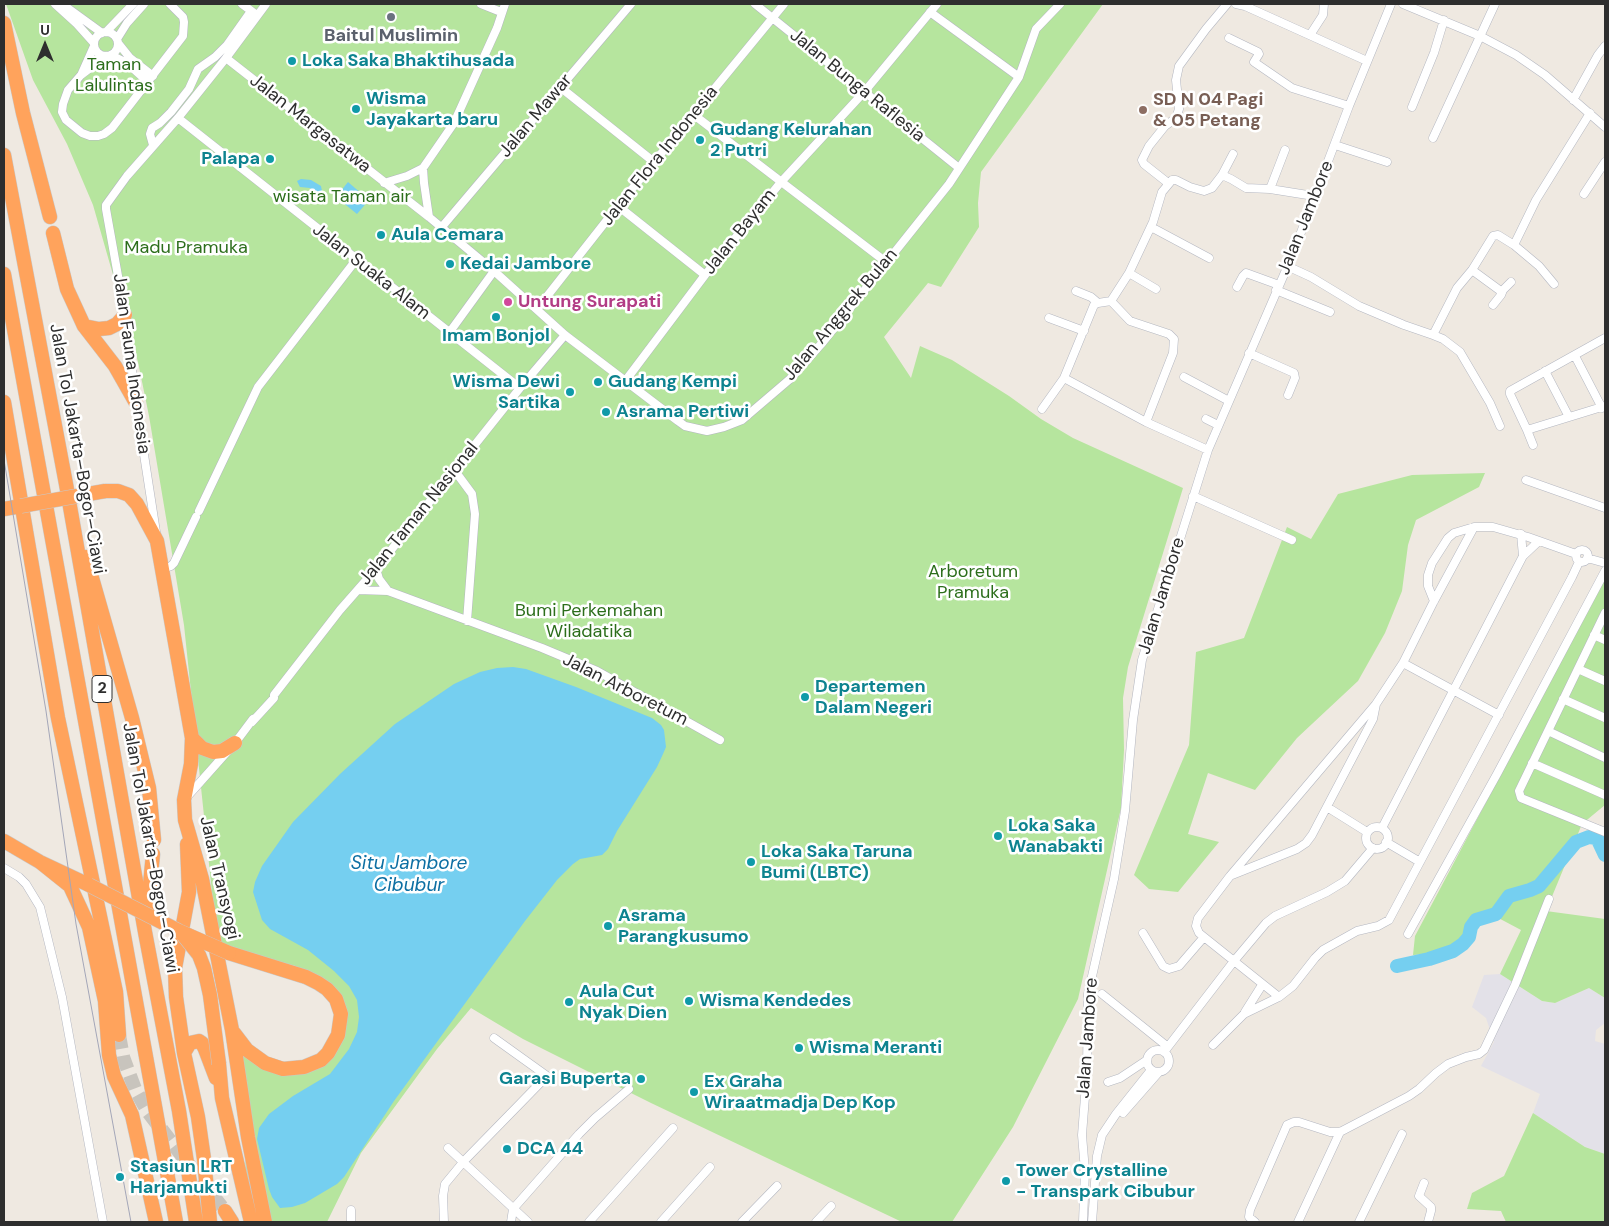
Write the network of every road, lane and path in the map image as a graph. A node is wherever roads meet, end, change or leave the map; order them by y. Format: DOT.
graph roads {
  1 [pos="54,4"];
  2 [pos="62,4"];
  3 [pos="133,4"];
  4 [pos="144,4"];
  5 [pos="170,4"];
  6 [pos="242,4"];
  7 [pos="266,4"];
  8 [pos="483,4"];
  9 [pos="505,4"];
  10 [pos="631,4"];
  11 [pos="755,4"];
  12 [pos="784,4"];
  13 [pos="937,4"];
  14 [pos="1060,4"];
  15 [pos="1227,4"];
  16 [pos="1236,4"];
  17 [pos="1324,4"];
  18 [pos="1391,4"];
  19 [pos="1402,4"];
  20 [pos="1495,4"];
  21 [pos="502,12"];
  22 [pos="930,12"];
  23 [pos="254,13"];
  24 [pos="773,18"];
  25 [pos="1444,20"];
  26 [pos="4,23"];
  27 [pos="104,33"];
  28 [pos="1310,35"];
  29 [pos="1480,36"];
  30 [pos="1229,38"];
  31 [pos="117,41"];
  32 [pos="94,45"];
  33 [pos="1605,46"];
  34 [pos="108,55"];
  35 [pos="226,58"];
  36 [pos="1367,61"];
  37 [pos="81,75"];
  38 [pos="1019,77"];
  39 [pos="150,79"];
  40 [pos="560,88"];
  41 [pos="864,91"];
  42 [pos="1573,100"];
  43 [pos="1349,106"];
  44 [pos="1412,107"];
  45 [pos="1590,113"];
  46 [pos="694,115"];
  47 [pos="178,118"];
  48 [pos="1605,126"];
  49 [pos="1432,138"];
  50 [pos="153,145"];
  51 [pos="1335,145"];
  52 [pos="1285,150"];
  53 [pos="1233,154"];
  54 [pos="4,156"];
  55 [pos="654,162"];
  56 [pos="1387,162"];
  57 [pos="1605,162"];
  58 [pos="423,168"];
  59 [pos="959,168"];
  60 [pos="1222,175"];
  61 [pos="781,182"];
  62 [pos="384,183"];
  63 [pos="1168,183"];
  64 [pos="1270,189"];
  65 [pos="1584,194"];
  66 [pos="1314,196"];
  67 [pos="618,206"];
  68 [pos="50,217"];
  69 [pos="429,217"];
  70 [pos="1151,227"];
  71 [pos="441,228"];
  72 [pos="53,233"];
  73 [pos="1514,245"];
  74 [pos="1209,258"];
  75 [pos="356,260"];
  76 [pos="886,262"];
  77 [pos="1287,266"];
  78 [pos="1472,270"];
  79 [pos="494,271"];
  80 [pos="1129,273"];
  81 [pos="4,274"];
  82 [pos="705,274"];
  83 [pos="1511,282"];
  84 [pos="1554,284"];
  85 [pos="1237,287"];
  86 [pos="1277,288"];
  87 [pos="1156,289"];
  88 [pos="1076,291"];
  89 [pos="1502,292"];
  90 [pos="1111,301"];
  91 [pos="1098,303"];
  92 [pos="1493,305"];
  93 [pos="537,309"];
  94 [pos="1330,312"];
  95 [pos="125,315"];
  96 [pos="1049,318"];
  97 [pos="84,326"];
  98 [pos="1084,331"];
  99 [pos="449,334"];
  100 [pos="565,334"];
  101 [pos="1434,335"];
  102 [pos="1605,339"];
  103 [pos="1249,353"];
  104 [pos="1575,356"];
  105 [pos="1545,371"];
  106 [pos="1184,377"];
  107 [pos="1064,378"];
  108 [pos="626,380"];
  109 [pos="520,388"];
  110 [pos="1288,395"];
  111 [pos="1229,401"];
  112 [pos="4,402"];
  113 [pos="136,403"];
  114 [pos="1603,407"];
  115 [pos="1042,409"];
  116 [pos="1569,417"];
  117 [pos="1206,419"];
  118 [pos="1146,422"];
  119 [pos="1218,425"];
  120 [pos="1500,426"];
  121 [pos="1527,430"];
  122 [pos="1533,445"];
  123 [pos="1208,450"];
  124 [pos="455,471"];
  125 [pos="1526,480"];
  126 [pos="66,484"];
  127 [pos="1193,496"];
  128 [pos="1605,508"];
  129 [pos="4,509"];
  130 [pos="1474,527"];
  131 [pos="1521,534"];
  132 [pos="1292,540"];
  133 [pos="157,541"];
  134 [pos="1539,541"];
  135 [pos="1523,556"];
  136 [pos="1577,558"];
  137 [pos="1605,563"];
  138 [pos="163,569"];
  139 [pos="376,569"];
  140 [pos="1605,572"];
  141 [pos="358,590"];
  142 [pos="388,591"];
  143 [pos="1434,601"];
  144 [pos="1605,613"];
  145 [pos="467,621"];
  146 [pos="1594,635"];
  147 [pos="1605,640"];
  148 [pos="1403,663"];
  149 [pos="1578,669"];
  150 [pos="1605,681"];
  151 [pos="1453,690"];
  152 [pos="1563,699"];
  153 [pos="1376,704"];
  154 [pos="1499,715"];
  155 [pos="1605,718"];
  156 [pos="1548,731"];
  157 [pos="192,738"];
  158 [pos="720,740"];
  159 [pos="235,744"];
  160 [pos="1605,758"];
  161 [pos="1532,763"];
  162 [pos="1605,796"];
  163 [pos="184,800"];
  164 [pos="1327,807"];
  165 [pos="185,820"];
  166 [pos="1382,828"];
  167 [pos="1367,832"];
  168 [pos="1605,832"];
  169 [pos="4,841"];
  170 [pos="1386,842"];
  171 [pos="1373,848"];
  172 [pos="40,862"];
  173 [pos="1420,862"];
  174 [pos="4,868"];
  175 [pos="1230,876"];
  176 [pos="1549,900"];
  177 [pos="179,931"];
  178 [pos="145,932"];
  179 [pos="1143,933"];
  180 [pos="1408,934"];
  181 [pos="1204,937"];
  182 [pos="1234,961"];
  183 [pos="1262,985"];
  184 [pos="1102,994"];
  185 [pos="1278,997"];
  186 [pos="1244,1014"];
  187 [pos="232,1030"];
  188 [pos="119,1035"];
  189 [pos="494,1038"];
  190 [pos="1213,1045"];
  191 [pos="1166,1049"];
  192 [pos="184,1053"];
  193 [pos="1147,1060"];
  194 [pos="1154,1071"];
  195 [pos="1108,1082"];
  196 [pos="629,1090"];
  197 [pos="222,1098"];
  198 [pos="673,1128"];
  199 [pos="1340,1132"];
  200 [pos="1402,1134"];
  201 [pos="448,1148"];
  202 [pos="464,1161"];
  203 [pos="710,1166"];
  204 [pos="1424,1183"];
  205 [pos="777,1186"];
  206 [pos="831,1206"];
  207 [pos="513,1209"];
  208 [pos="351,1210"];
  209 [pos="103,1222"];
  210 [pos="156,1222"];
  211 [pos="176,1222"];
  212 [pos="196,1222"];
  213 [pos="210,1222"];
  214 [pos="251,1222"];
  215 [pos="265,1222"];
  216 [pos="351,1222"];
  217 [pos="444,1222"];
  218 [pos="511,1222"];
  219 [pos="528,1222"];
  220 [pos="589,1222"];
  221 [pos="661,1222"];
  222 [pos="742,1222"];
  223 [pos="816,1222"];
  224 [pos="1083,1222"];
  225 [pos="1092,1222"];
  226 [pos="1096,1222"];
  227 [pos="1255,1222"];
  228 [pos="1298,1222"];
  229 [pos="1359,1222"];
  230 [pos="1428,1222"];
  1 -- 32 [label="street"];
  2 -- 27 [label="street"];
  3 -- 27 [label="street"];
  4 -- 31 [label="street"];
  5 -- 39 [label="street"];
  6 -- 23 [label="street"];
  7 -- 23 [label="street, Jalan Fauna Indonesia"];
  8 -- 21 [label="street"];
  9 -- 21 [label="street"];
  10 -- 40 [label="street, Jalan Mawar"];
  11 -- 24 [label="street, Jalan Bunga Raflesia"];
  12 -- 24 [label="street, Jalan Flora Indonesia"];
  13 -- 22 [label="street, Jalan Bayam"];
  14 -- 38 [label="street, Jalan Anggrek Bulan"];
  15 -- 63 [label="street"];
  16 -- 28 [label="street"];
  17 -- 28 [label="street"];
  18 -- 36 [label="street, Jalan Jambore"];
  19 -- 25 [label="street"];
  20 -- 29 [label="street"];
  21 -- 58 [label="street"];
  22 -- 38 [label="street"];
  22 -- 41 [label="street, Jalan Bayam"];
  23 -- 35 [label="street, Jalan Fauna Indonesia"];
  23 -- 50 [label="street"];
  24 -- 41 [label="street, Jalan Bunga Raflesia"];
  24 -- 46 [label="street, Jalan Flora Indonesia"];
  25 -- 29 [label="street"];
  25 -- 44 [label="street"];
  26 -- 68 [label="highway"];
  27 -- 31 [label="street"];
  27 -- 32 [label="street"];
  28 -- 36 [label="street"];
  29 -- 42 [label="street"];
  29 -- 49 [label="street"];
  30 -- 43 [label="street"];
  31 -- 34 [label="street"];
  31 -- 39 [label="street"];
  32 -- 34 [label="street"];
  32 -- 37 [label="street"];
  33 -- 42 [label="street"];
  34 -- 37 [label="street"];
  34 -- 39 [label="street"];
  35 -- 47 [label="street, Jalan Fauna Indonesia"];
  35 -- 62 [label="street, Jalan Margasatwa"];
  36 -- 43 [label="street, Jalan Jambore"];
  37 -- 39 [label="street"];
  38 -- 59 [label="street, Jalan Anggrek Bulan"];
  40 -- 55 [label="street"];
  40 -- 71 [label="street, Jalan Mawar"];
  41 -- 59 [label="street, Jalan Bunga Raflesia"];
  41 -- 61 [label="street, Jalan Bayam"];
  42 -- 45 [label="street"];
  43 -- 51 [label="street, Jalan Jambore"];
  45 -- 48 [label="street"];
  45 -- 73 [label="street"];
  46 -- 55 [label="street, Jalan Flora Indonesia"];
  46 -- 61 [label="street"];
  47 -- 50 [label="street, Jalan Fauna Indonesia"];
  47 -- 75 [label="street, Jalan Suaka Alam"];
  50 -- 95 [label="street, Jalan Fauna Indonesia"];
  51 -- 56 [label="street"];
  51 -- 66 [label="street, Jalan Jambore"];
  52 -- 64 [label="street"];
  53 -- 60 [label="street"];
  54 -- 126 [label="highway, Jalan Tol Jakarta–Bogor–Ciawi / 2"];
  55 -- 67 [label="street, Jalan Flora Indonesia"];
  57 -- 65 [label="street"];
  58 -- 62 [label="street"];
  58 -- 69 [label="street"];
  59 -- 76 [label="street, Jalan Anggrek Bulan"];
  60 -- 63 [label="street"];
  60 -- 64 [label="street"];
  61 -- 76 [label="street"];
  61 -- 82 [label="street, Jalan Bayam"];
  62 -- 69 [label="street, Jalan Margasatwa"];
  63 -- 70 [label="street"];
  64 -- 66 [label="street"];
  66 -- 77 [label="street, Jalan Jambore"];
  67 -- 82 [label="street"];
  67 -- 93 [label="street, Jalan Flora Indonesia"];
  69 -- 71 [label="street, Jalan Margasatwa"];
  70 -- 74 [label="street"];
  70 -- 80 [label="street"];
  71 -- 79 [label="street, Jalan Margasatwa"];
  72 -- 97 [label="highway"];
  73 -- 78 [label="street"];
  73 -- 84 [label="street"];
  75 -- 99 [label="street, Jalan Suaka Alam"];
  75 -- 138 [label="street"];
  76 -- 108 [label="street, Jalan Anggrek Bulan"];
  77 -- 86 [label="street, Jalan Jambore"];
  77 -- 101 [label="street"];
  78 -- 89 [label="street"];
  78 -- 101 [label="street"];
  79 -- 93 [label="street, Jalan Margasatwa"];
  79 -- 99 [label="street"];
  80 -- 87 [label="street"];
  80 -- 90 [label="street"];
  81 -- 211 [label="highway, 2"];
  82 -- 108 [label="street, Jalan Bayam"];
  83 -- 89 [label="street"];
  85 -- 86 [label="street"];
  86 -- 94 [label="street"];
  86 -- 103 [label="street, Jalan Jambore"];
  88 -- 91 [label="street"];
  89 -- 92 [label="street"];
  90 -- 91 [label="street"];
  90 -- 118 [label="street"];
  91 -- 98 [label="street"];
  93 -- 100 [label="street, Jalan Margasatwa"];
  95 -- 97 [label="highway"];
  95 -- 113 [label="street, Jalan Fauna Indonesia"];
  96 -- 98 [label="street"];
  97 -- 113 [label="highway"];
  98 -- 107 [label="street"];
  99 -- 109 [label="street, Jalan Suaka Alam"];
  100 -- 108 [label="street, Jalan Margasatwa"];
  100 -- 109 [label="street, Jalan Taman Nasional"];
  101 -- 120 [label="street"];
  102 -- 104 [label="street"];
  103 -- 110 [label="street"];
  103 -- 111 [label="street, Jalan Jambore"];
  104 -- 105 [label="street"];
  104 -- 114 [label="street"];
  105 -- 116 [label="street"];
  105 -- 121 [label="street"];
  106 -- 111 [label="street"];
  107 -- 115 [label="street"];
  107 -- 118 [label="street"];
  109 -- 124 [label="street, Jalan Taman Nasional"];
  111 -- 119 [label="street, Jalan Jambore"];
  112 -- 188 [label="highway"];
  113 -- 133 [label="street, Jalan Fauna Indonesia"];
  114 -- 116 [label="street"];
  116 -- 121 [label="street"];
  117 -- 119 [label="street"];
  118 -- 123 [label="street"];
  119 -- 123 [label="street, Jalan Jambore"];
  121 -- 122 [label="street"];
  123 -- 127 [label="street, Jalan Jambore"];
  124 -- 139 [label="street, Jalan Taman Nasional"];
  124 -- 145 [label="street"];
  125 -- 128 [label="street"];
  126 -- 178 [label="highway, Jalan Tol Jakarta–Bogor–Ciawi / 2"];
  126 -- 178 [label="highway"];
  127 -- 132 [label="street"];
  127 -- 224 [label="street, Jalan Jambore"];
  129 -- 133 [label="highway, Jalan Transyogi, bridge"];
  130 -- 131 [label="street"];
  130 -- 143 [label="street"];
  130 -- 143 [label="street"];
  131 -- 134 [label="street"];
  131 -- 135 [label="street"];
  133 -- 138 [label="highway, Jalan Transyogi"];
  134 -- 135 [label="street"];
  134 -- 136 [label="street"];
  135 -- 151 [label="street"];
  136 -- 137 [label="street"];
  136 -- 154 [label="street"];
  138 -- 157 [label="highway, Jalan Transyogi"];
  139 -- 141 [label="street, Jalan Taman Nasional"];
  139 -- 142 [label="street"];
  140 -- 180 [label="street"];
  141 -- 142 [label="street, Jalan Arboretum"];
  141 -- 159 [label="street, Jalan Taman Nasional"];
  142 -- 145 [label="street, Jalan Arboretum"];
  143 -- 148 [label="street"];
  144 -- 146 [label="street"];
  145 -- 158 [label="street, Jalan Arboretum"];
  146 -- 147 [label="street"];
  146 -- 149 [label="street"];
  148 -- 151 [label="street"];
  148 -- 153 [label="street"];
  149 -- 150 [label="street"];
  149 -- 152 [label="street"];
  151 -- 154 [label="street"];
  151 -- 166 [label="street"];
  152 -- 155 [label="street"];
  152 -- 156 [label="street"];
  153 -- 164 [label="street"];
  153 -- 175 [label="street"];
  154 -- 173 [label="street"];
  156 -- 160 [label="street"];
  156 -- 161 [label="street"];
  157 -- 159 [label="highway"];
  157 -- 163 [label="highway, Jalan Transyogi"];
  159 -- 163 [label="street, Jalan Taman Nasional"];
  161 -- 162 [label="street"];
  161 -- 168 [label="street"];
  163 -- 165 [label="highway, Jalan Transyogi"];
  164 -- 167 [label="street"];
  164 -- 175 [label="street"];
  165 -- 187 [label="highway, Jalan Transyogi"];
  165 -- 192 [label="highway"];
  166 -- 167 [label="street"];
  166 -- 170 [label="street"];
  167 -- 171 [label="street"];
  169 -- 172 [label="highway"];
  170 -- 171 [label="street"];
  170 -- 173 [label="street"];
  171 -- 182 [label="street"];
  172 -- 177 [label="highway, bridge"];
  172 -- 210 [label="highway"];
  173 -- 185 [label="street"];
  174 -- 209 [label="street"];
  175 -- 181 [label="street"];
  176 -- 199 [label="street"];
  177 -- 187 [label="highway, bridge"];
  177 -- 197 [label="highway, bridge"];
  178 -- 212 [label="highway, Jalan Tol Jakarta–Bogor–Ciawi / 2"];
  179 -- 181 [label="street"];
  181 -- 182 [label="street"];
  182 -- 183 [label="street"];
  182 -- 191 [label="street"];
  183 -- 185 [label="street"];
  183 -- 186 [label="street"];
  184 -- 191 [label="street"];
  185 -- 186 [label="street"];
  186 -- 190 [label="street"];
  187 -- 215 [label="highway, Jalan Transyogi"];
  189 -- 202 [label="street"];
  191 -- 193 [label="street"];
  191 -- 194 [label="street"];
  192 -- 197 [label="highway"];
  192 -- 213 [label="highway"];
  193 -- 194 [label="street"];
  193 -- 195 [label="street"];
  194 -- 225 [label="street"];
  194 -- 226 [label="street"];
  196 -- 207 [label="street"];
  197 -- 214 [label="highway"];
  198 -- 220 [label="street"];
  199 -- 227 [label="street"];
  199 -- 228 [label="street"];
  200 -- 229 [label="street"];
  201 -- 202 [label="street"];
  202 -- 207 [label="street"];
  202 -- 217 [label="street"];
  203 -- 221 [label="street"];
  204 -- 230 [label="street"];
  205 -- 222 [label="street"];
  206 -- 223 [label="street"];
  207 -- 218 [label="street"];
  207 -- 219 [label="street"];
  208 -- 216 [label="street"];
}
